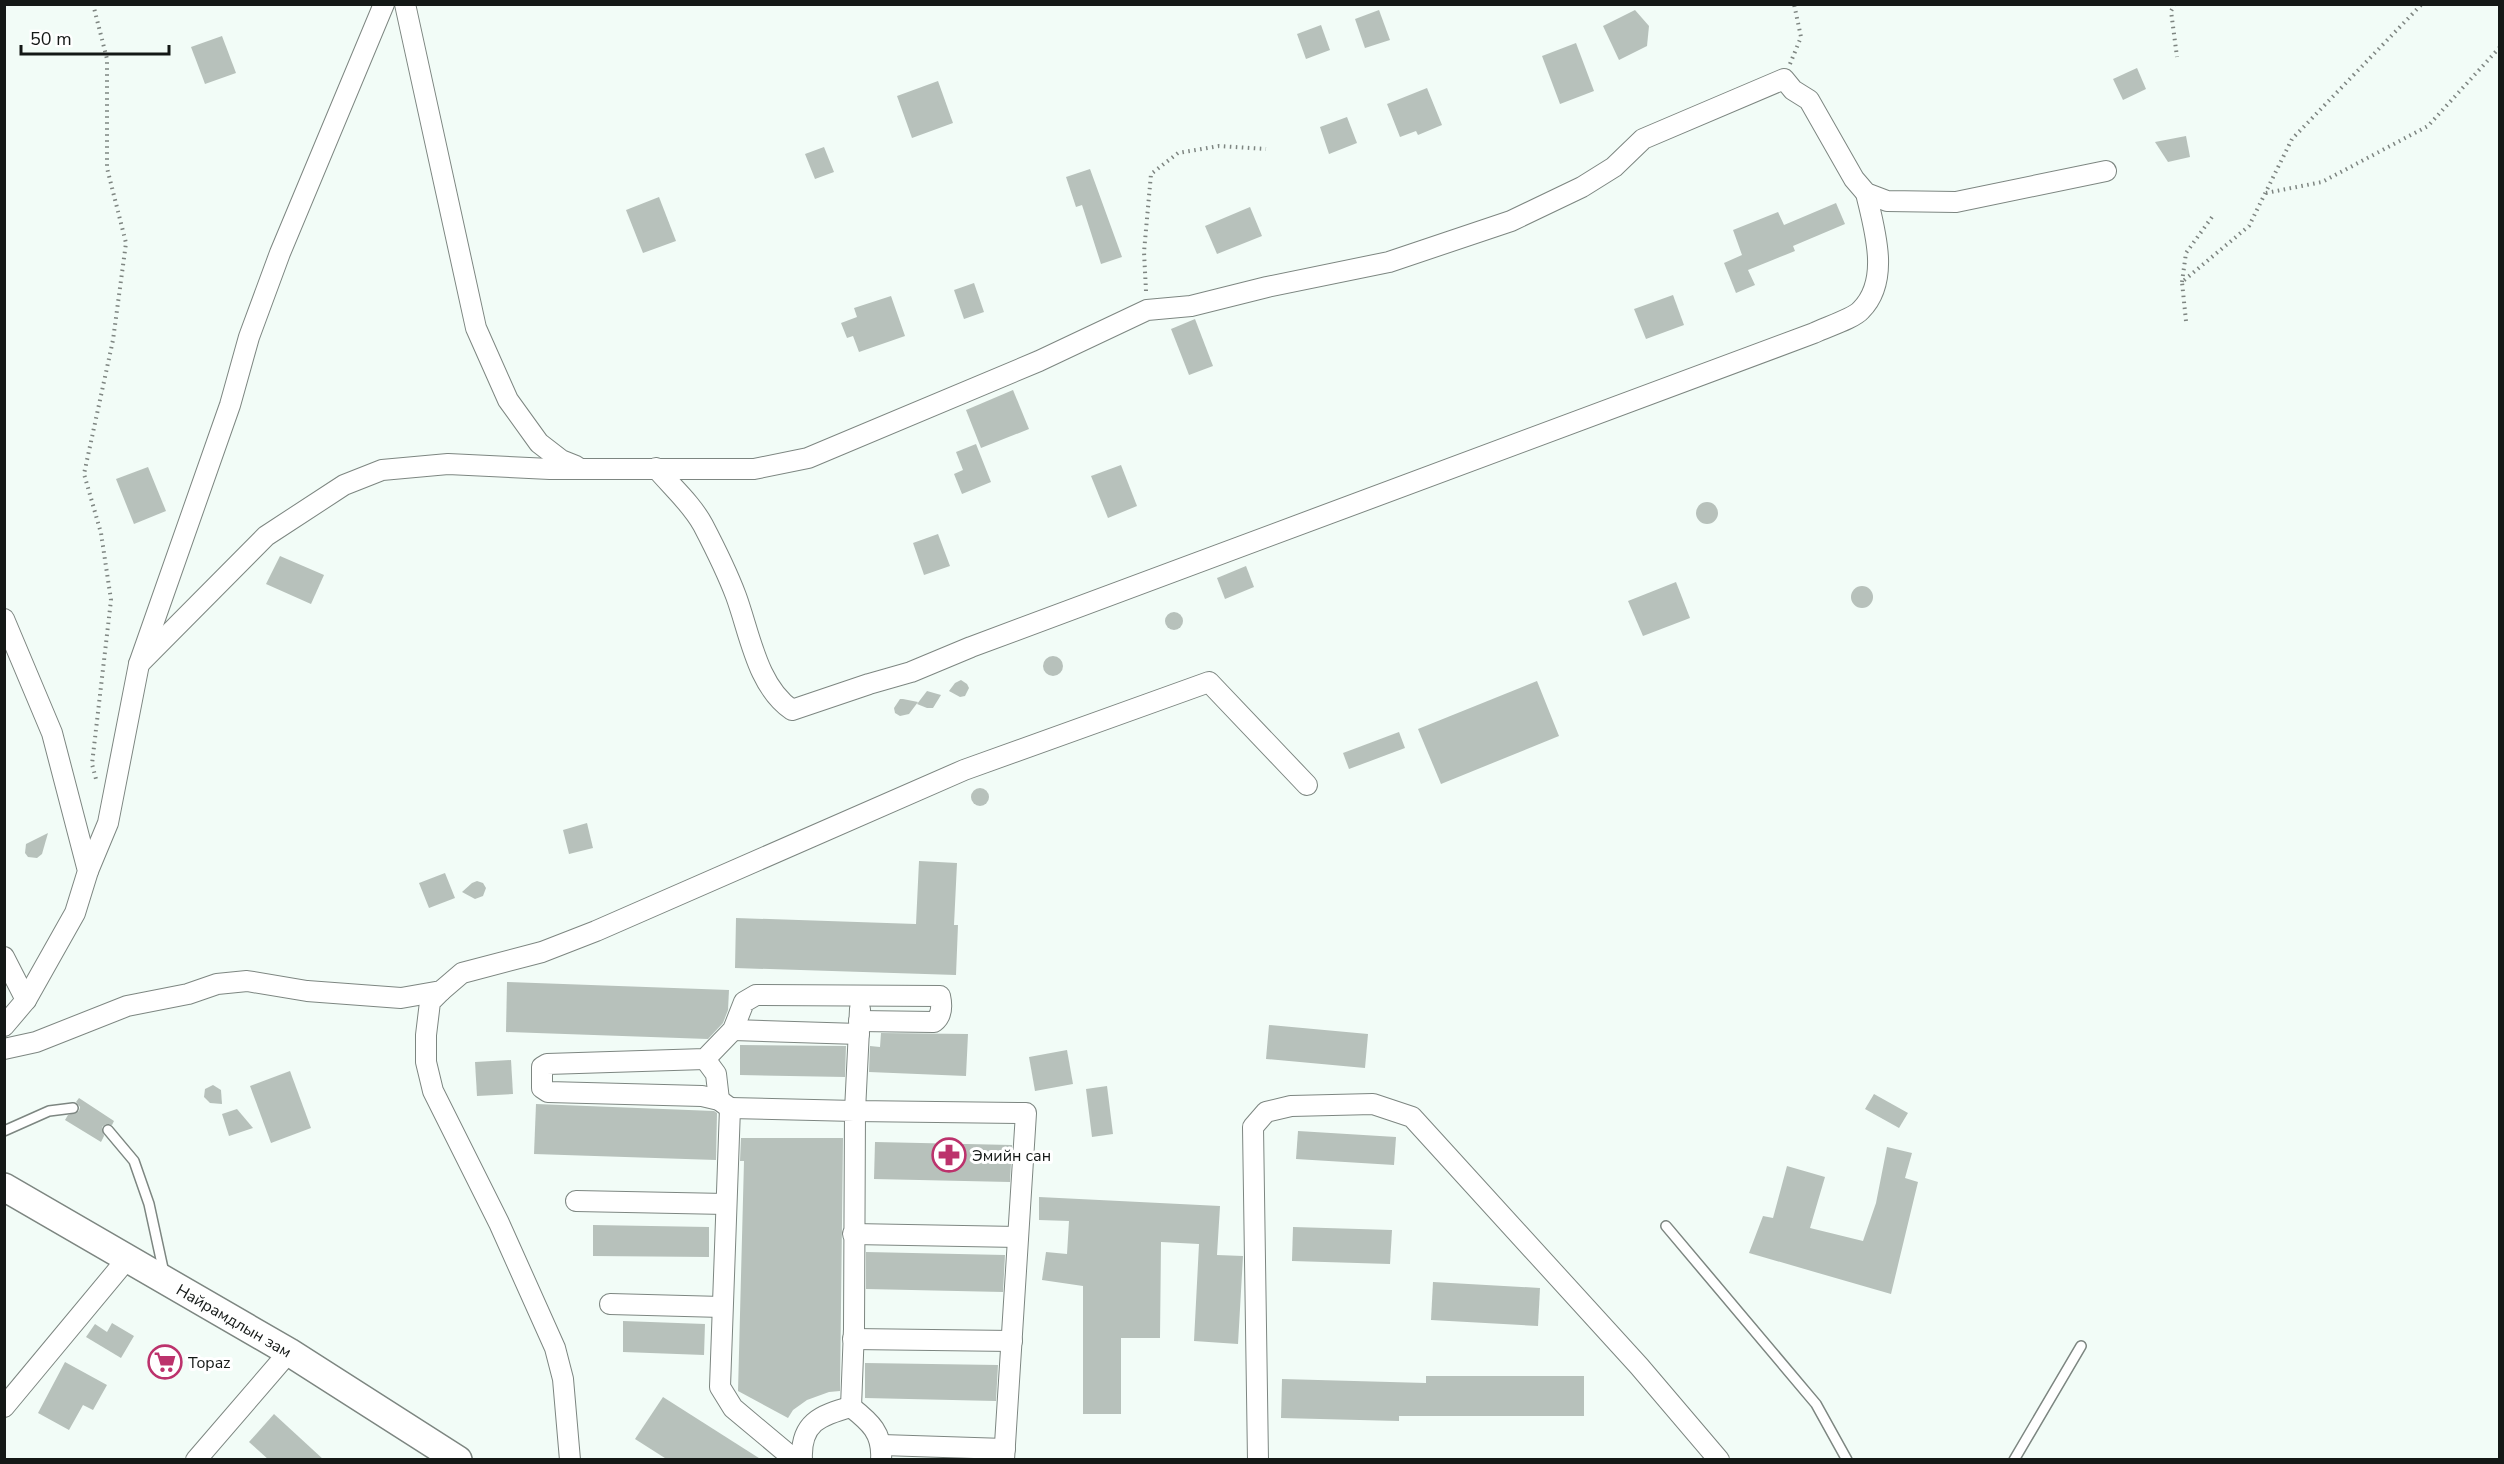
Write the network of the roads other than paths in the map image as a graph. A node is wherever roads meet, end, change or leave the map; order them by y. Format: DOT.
graph roads {
  1 [pos="384,4"];
  2 [pos="405,4"];
  3 [pos="2106,171"];
  4 [pos="1866,193"];
  5 [pos="656,468"];
  6 [pos="585,469"];
  7 [pos="4,619"];
  8 [pos="139,664"];
  9 [pos="1307,784"];
  10 [pos="88,871"];
  11 [pos="4,957"];
  12 [pos="441,991"];
  13 [pos="860,996"];
  14 [pos="26,1000"];
  15 [pos="4,1026"];
  16 [pos="859,1027"];
  17 [pos="733,1030"];
  18 [pos="4,1048"];
  19 [pos="705,1059"];
  20 [pos="724,1104"];
  21 [pos="73,1108"];
  22 [pos="855,1111"];
  23 [pos="108,1130"];
  24 [pos="4,1131"];
  25 [pos="4,1186"];
  26 [pos="576,1201"];
  27 [pos="726,1203"];
  28 [pos="1666,1226"];
  29 [pos="853,1234"];
  30 [pos="1018,1237"];
  31 [pos="127,1259"];
  32 [pos="166,1281"];
  33 [pos="609,1304"];
  34 [pos="722,1307"];
  35 [pos="853,1339"];
  36 [pos="1012,1341"];
  37 [pos="2081,1346"];
  38 [pos="289,1352"];
  39 [pos="4,1407"];
  40 [pos="851,1407"];
  41 [pos="881,1452"];
  42 [pos="1004,1454"];
  43 [pos="452,1458"];
  44 [pos="196,1460"];
  45 [pos="570,1460"];
  46 [pos="795,1460"];
  47 [pos="802,1460"];
  48 [pos="1258,1460"];
  49 [pos="1719,1460"];
  50 [pos="1847,1460"];
  51 [pos="2014,1460"];
  1 -- 8 [label="street"];
  2 -- 6 [label="street"];
  3 -- 4 [label="street"];
  4 -- 5 [label="street"];
  4 -- 5 [label="street"];
  5 -- 6 [label="street"];
  6 -- 8 [label="street"];
  7 -- 10 [label="street"];
  8 -- 10 [label="street"];
  9 -- 12 [label="street"];
  10 -- 14 [label="street"];
  11 -- 14 [label="street"];
  12 -- 18 [label="street"];
  12 -- 45 [label="street"];
  13 -- 16 [label="street"];
  13 -- 16 [label="street"];
  13 -- 17 [label="street"];
  14 -- 15 [label="street"];
  16 -- 17 [label="street"];
  16 -- 22 [label="street"];
  17 -- 19 [label="street"];
  19 -- 20 [label="street"];
  19 -- 20 [label="street"];
  20 -- 22 [label="street"];
  20 -- 27 [label="street"];
  21 -- 24 [label="lane"];
  22 -- 29 [label="street"];
  22 -- 30 [label="street"];
  23 -- 32 [label="lane"];
  25 -- 31 [label="main road, Найрамдлын зам"];
  26 -- 27 [label="street"];
  27 -- 34 [label="street"];
  28 -- 50 [label="lane"];
  29 -- 30 [label="street"];
  29 -- 35 [label="street"];
  30 -- 36 [label="street"];
  31 -- 32 [label="main road, Найрамдлын зам"];
  31 -- 39 [label="street"];
  32 -- 38 [label="main road, Найрамдлын зам"];
  33 -- 34 [label="street"];
  34 -- 46 [label="street"];
  35 -- 36 [label="street"];
  35 -- 40 [label="street"];
  36 -- 42 [label="street"];
  37 -- 51 [label="lane"];
  38 -- 43 [label="main road, Найрамдлын зам"];
  38 -- 44 [label="street"];
  40 -- 41 [label="street"];
  40 -- 47 [label="street"];
  41 -- 42 [label="street"];
  48 -- 49 [label="street"];
}
